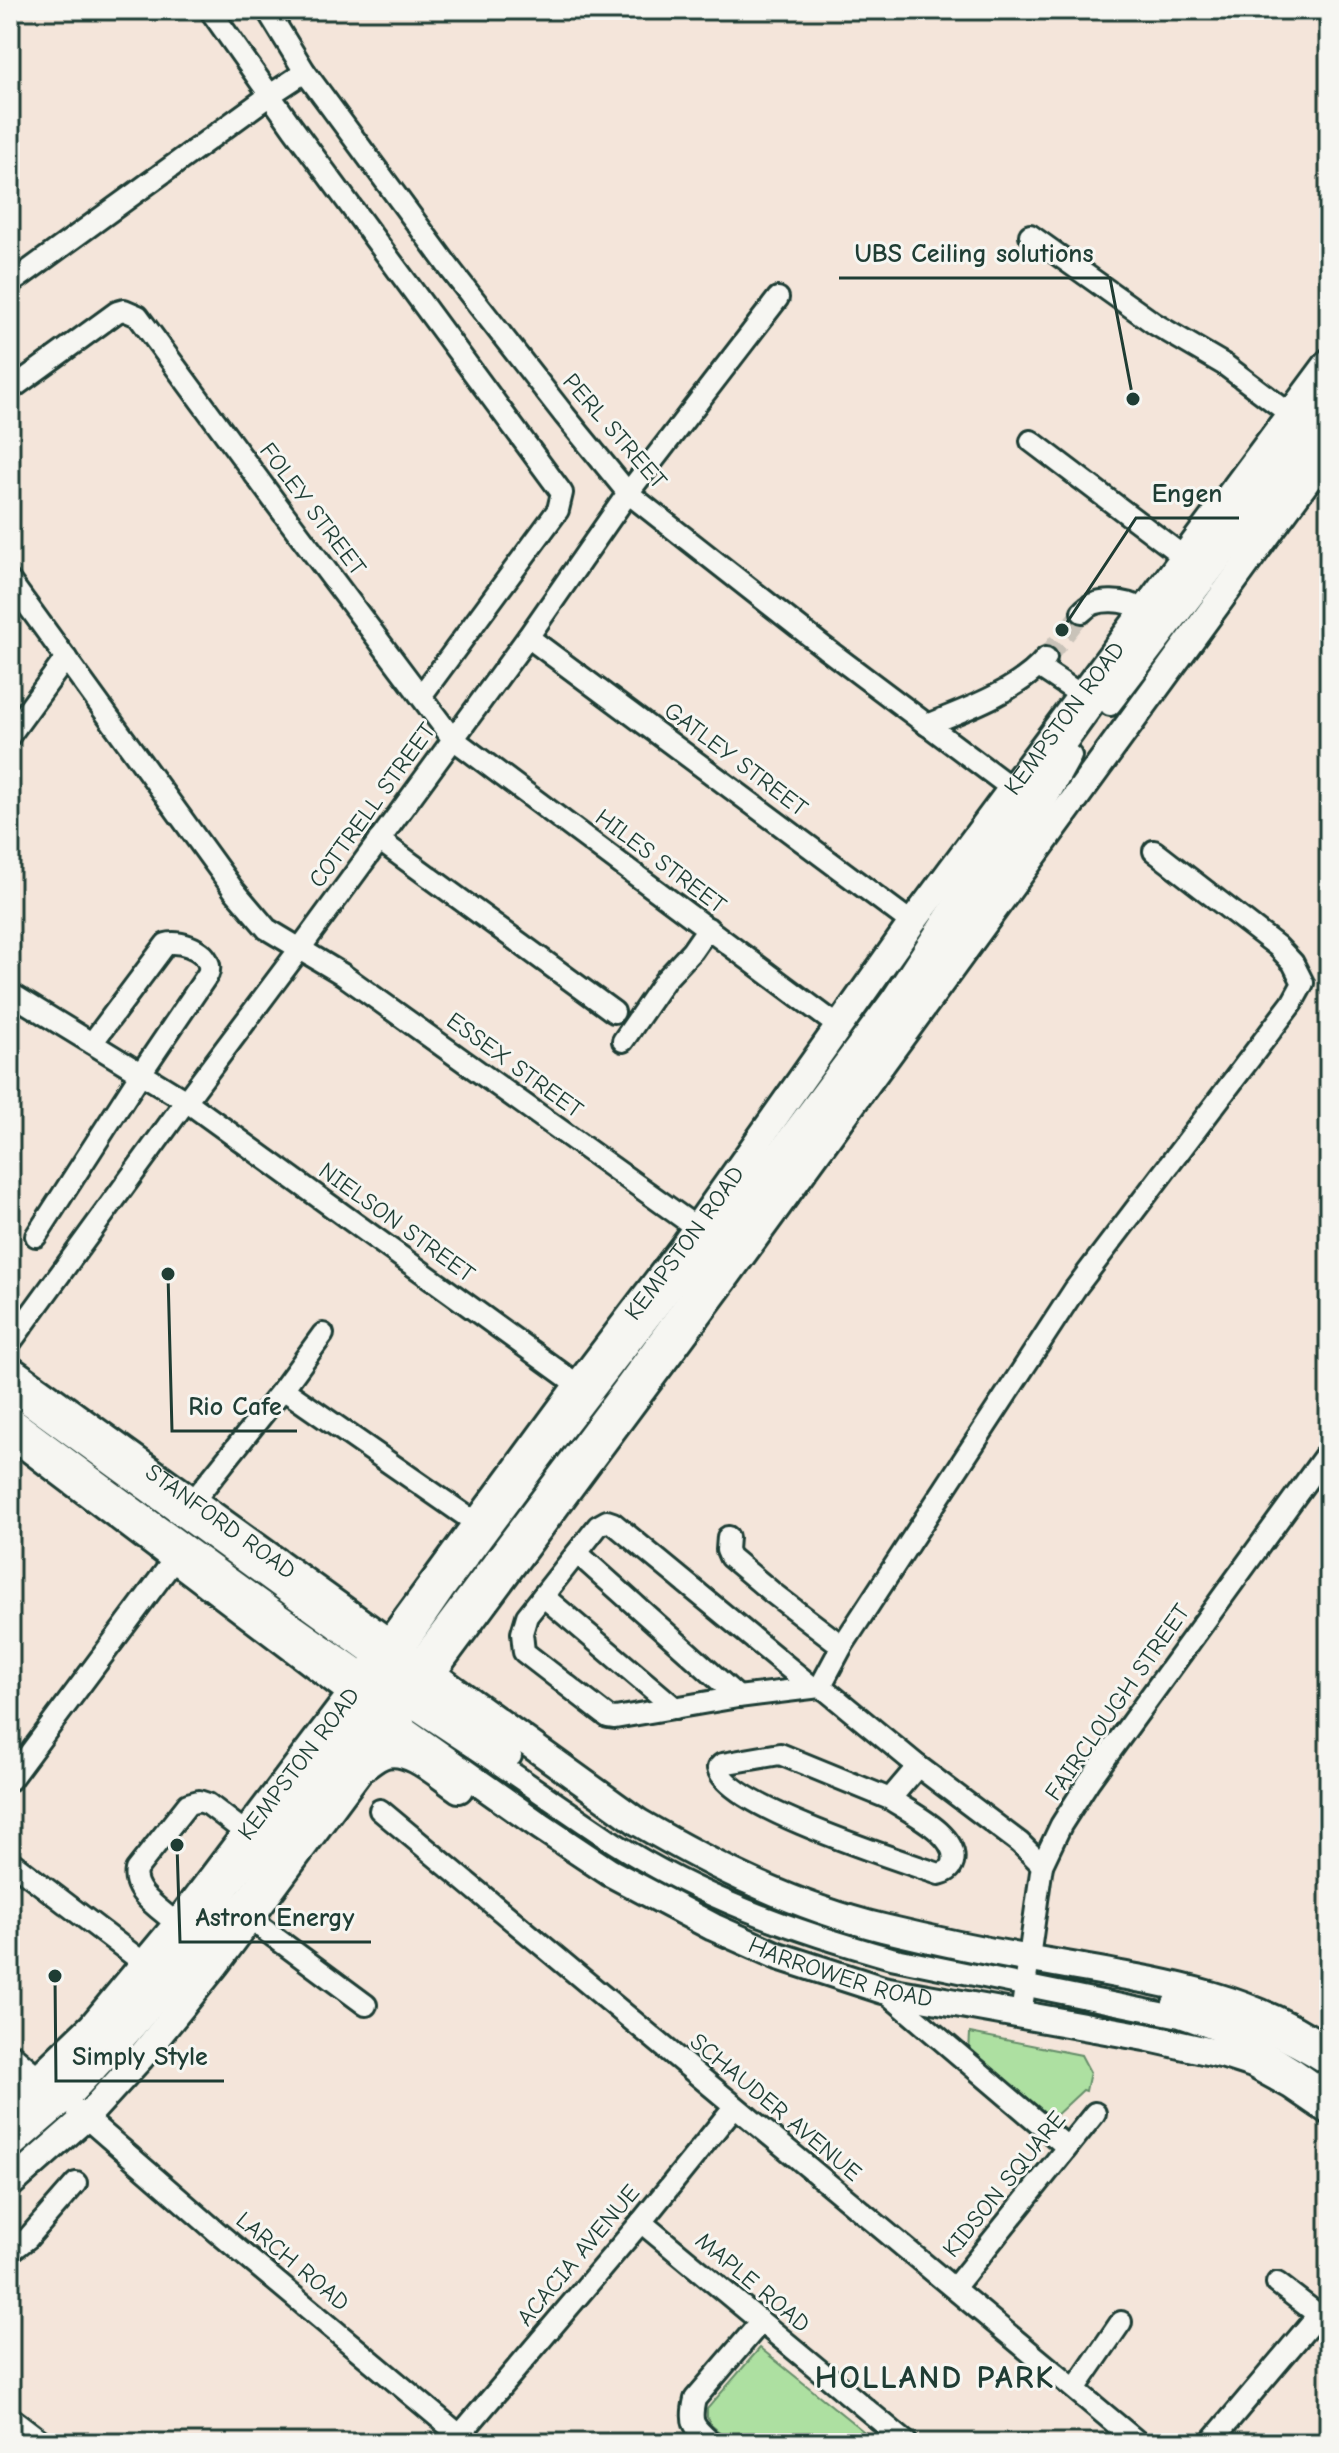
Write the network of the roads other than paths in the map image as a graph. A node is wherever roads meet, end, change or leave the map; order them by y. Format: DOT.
graph roads {
  1 [pos="210,10"];
  2 [pos="267,10"];
  3 [pos="305,72"];
  4 [pos="270,95"];
  5 [pos="1030,235"];
  6 [pos="10,284"];
  7 [pos="778,298"];
  8 [pos="1329,362"];
  9 [pos="10,390"];
  10 [pos="1329,392"];
  11 [pos="1290,414"];
  12 [pos="1329,419"];
  13 [pos="1031,441"];
  14 [pos="1329,450"];
  15 [pos="628,493"];
  16 [pos="1184,557"];
  17 [pos="10,581"];
  18 [pos="1144,610"];
  19 [pos="1082,612"];
  20 [pos="528,637"];
  21 [pos="66,658"];
  22 [pos="1081,695"];
  23 [pos="421,696"];
  24 [pos="927,725"];
  25 [pos="10,735"];
  26 [pos="452,738"];
  27 [pos="1034,804"];
  28 [pos="379,840"];
  29 [pos="1154,851"];
  30 [pos="912,923"];
  31 [pos="708,928"];
  32 [pos="299,950"];
  33 [pos="10,993"];
  34 [pos="614,1012"];
  35 [pos="838,1026"];
  36 [pos="623,1041"];
  37 [pos="92,1043"];
  38 [pos="141,1073"];
  39 [pos="186,1101"];
  40 [pos="697,1228"];
  41 [pos="36,1236"];
  42 [pos="323,1334"];
  43 [pos="10,1343"];
  44 [pos="10,1369"];
  45 [pos="578,1385"];
  46 [pos="283,1389"];
  47 [pos="10,1391"];
  48 [pos="10,1416"];
  49 [pos="10,1434"];
  50 [pos="1329,1450"];
  51 [pos="194,1500"];
  52 [pos="476,1523"];
  53 [pos="728,1537"];
  54 [pos="577,1553"];
  55 [pos="176,1557"];
  56 [pos="543,1596"];
  57 [pos="842,1646"];
  58 [pos="392,1683"];
  59 [pos="809,1688"];
  60 [pos="738,1697"];
  61 [pos="675,1708"];
  62 [pos="918,1766"];
  63 [pos="361,1769"];
  64 [pos="10,1780"];
  65 [pos="890,1799"];
  66 [pos="380,1810"];
  67 [pos="540,1826"];
  68 [pos="246,1833"];
  69 [pos="10,1861"];
  70 [pos="1042,1865"];
  71 [pos="250,1919"];
  72 [pos="177,1924"];
  73 [pos="145,1964"];
  74 [pos="1026,1973"];
  75 [pos="883,1990"];
  76 [pos="366,2005"];
  77 [pos="1021,2015"];
  78 [pos="1329,2051"];
  79 [pos="10,2053"];
  80 [pos="1329,2065"];
  81 [pos="1329,2095"];
  82 [pos="61,2096"];
  83 [pos="10,2099"];
  84 [pos="734,2107"];
  85 [pos="1329,2111"];
  86 [pos="1095,2113"];
  87 [pos="10,2128"];
  88 [pos="1067,2147"];
  89 [pos="10,2150"];
  90 [pos="76,2183"];
  91 [pos="10,2184"];
  92 [pos="641,2222"];
  93 [pos="10,2252"];
  94 [pos="1277,2283"];
  95 [pos="954,2288"];
  96 [pos="1323,2319"];
  97 [pos="1121,2322"];
  98 [pos="760,2323"];
  99 [pos="1075,2389"];
  100 [pos="10,2417"];
  101 [pos="464,2439"];
  102 [pos="44,2443"];
  103 [pos="712,2443"];
  104 [pos="907,2443"];
  105 [pos="1139,2443"];
  106 [pos="1210,2443"];
  1 -- 4 [label="street"];
  2 -- 3 [label="street, PERL STREET"];
  3 -- 4 [label="street"];
  3 -- 15 [label="street, PERL STREET"];
  4 -- 6 [label="street"];
  4 -- 23 [label="street"];
  5 -- 11 [label="street"];
  7 -- 15 [label="street, COTTRELL STREET"];
  8 -- 11 [label="main road, KEMPSTON ROAD"];
  9 -- 23 [label="street, FOLEY STREET"];
  10 -- 27 [label="street"];
  11 -- 16 [label="main road, KEMPSTON ROAD"];
  12 -- 27 [label="street"];
  13 -- 16 [label="street"];
  14 -- 27 [label="main road, KEMPSTON ROAD"];
  15 -- 20 [label="street, COTTRELL STREET"];
  15 -- 24 [label="street, PERL STREET"];
  16 -- 18 [label="main road, KEMPSTON ROAD"];
  17 -- 21 [label="street, ESSEX STREET"];
  18 -- 19 [label="street"];
  18 -- 22 [label="main road, KEMPSTON ROAD"];
  20 -- 26 [label="street, COTTRELL STREET"];
  20 -- 30 [label="street, GATLEY STREET"];
  21 -- 25 [label="street"];
  21 -- 32 [label="street, ESSEX STREET"];
  22 -- 24 [label="street"];
  22 -- 27 [label="main road, KEMPSTON ROAD"];
  23 -- 26 [label="street, FOLEY STREET"];
  24 -- 27 [label="street, PERL STREET"];
  26 -- 28 [label="street, COTTRELL STREET"];
  26 -- 31 [label="street, HILES STREET"];
  27 -- 30 [label="main road, KEMPSTON ROAD"];
  27 -- 58 [label="street"];
  27 -- 58 [label="main road, KEMPSTON ROAD"];
  28 -- 32 [label="street, COTTRELL STREET"];
  28 -- 34 [label="street"];
  29 -- 57 [label="street"];
  30 -- 35 [label="main road, KEMPSTON ROAD"];
  31 -- 35 [label="street, HILES STREET"];
  31 -- 36 [label="street"];
  32 -- 39 [label="street, COTTRELL STREET"];
  32 -- 40 [label="street, ESSEX STREET"];
  33 -- 37 [label="street, NIELSON STREET"];
  35 -- 40 [label="main road, KEMPSTON ROAD"];
  37 -- 38 [label="street, NIELSON STREET"];
  37 -- 38 [label="street"];
  38 -- 39 [label="street, NIELSON STREET"];
  38 -- 41 [label="street"];
  39 -- 43 [label="street, COTTRELL STREET"];
  39 -- 45 [label="street, NIELSON STREET"];
  40 -- 45 [label="main road, KEMPSTON ROAD"];
  42 -- 46 [label="street"];
  44 -- 51 [label="main road, STANFORD ROAD"];
  45 -- 52 [label="main road, KEMPSTON ROAD"];
  46 -- 51 [label="street"];
  46 -- 52 [label="street"];
  47 -- 58 [label="street"];
  48 -- 58 [label="street"];
  49 -- 55 [label="main road"];
  50 -- 70 [label="street, FAIRCLOUGH STREET"];
  51 -- 58 [label="main road, STANFORD ROAD"];
  52 -- 58 [label="main road, KEMPSTON ROAD"];
  53 -- 57 [label="street"];
  54 -- 56 [label="street"];
  54 -- 59 [label="street"];
  54 -- 60 [label="street"];
  55 -- 58 [label="main road"];
  55 -- 64 [label="street"];
  56 -- 61 [label="street"];
  56 -- 61 [label="street"];
  57 -- 59 [label="street"];
  58 -- 63 [label="main road, KEMPSTON ROAD"];
  58 -- 67 [label="main road, HARROWER ROAD"];
  58 -- 68 [label="main road, KEMPSTON ROAD"];
  58 -- 74 [label="main road"];
  58 -- 74 [label="street"];
  58 -- 82 [label="street"];
  59 -- 60 [label="street"];
  59 -- 62 [label="street"];
  60 -- 61 [label="street"];
  62 -- 65 [label="street"];
  62 -- 70 [label="street"];
  63 -- 67 [label="main road"];
  63 -- 71 [label="main road, KEMPSTON ROAD"];
  65 -- 65 [label="street"];
  66 -- 84 [label="street, SCHAUDER AVENUE"];
  67 -- 75 [label="main road, HARROWER ROAD"];
  68 -- 72 [label="main road, KEMPSTON ROAD"];
  68 -- 72 [label="street"];
  69 -- 73 [label="street"];
  70 -- 74 [label="street, FAIRCLOUGH STREET"];
  71 -- 76 [label="street"];
  71 -- 82 [label="main road, KEMPSTON ROAD"];
  72 -- 73 [label="main road, KEMPSTON ROAD"];
  73 -- 82 [label="main road, KEMPSTON ROAD"];
  74 -- 77 [label="street, FAIRCLOUGH STREET"];
  74 -- 78 [label="main road"];
  74 -- 80 [label="street"];
  74 -- 81 [label="street"];
  75 -- 77 [label="main road, HARROWER ROAD"];
  75 -- 88 [label="street"];
  77 -- 85 [label="main road, HARROWER ROAD"];
  79 -- 82 [label="street, LARCH ROAD"];
  82 -- 83 [label="main road, KEMPSTON ROAD"];
  82 -- 87 [label="street"];
  82 -- 89 [label="street"];
  82 -- 91 [label="main road, KEMPSTON ROAD"];
  82 -- 101 [label="street, LARCH ROAD"];
  84 -- 92 [label="street, ACACIA AVENUE"];
  84 -- 95 [label="street, SCHAUDER AVENUE"];
  86 -- 88 [label="street, KIDSON SQUARE"];
  88 -- 95 [label="street, KIDSON SQUARE"];
  90 -- 93 [label="street"];
  92 -- 98 [label="street, MAPLE ROAD"];
  92 -- 101 [label="street, ACACIA AVENUE"];
  94 -- 96 [label="street"];
  95 -- 99 [label="street, SCHAUDER AVENUE"];
  96 -- 106 [label="street"];
  97 -- 99 [label="street"];
  98 -- 103 [label="street"];
  98 -- 104 [label="street, MAPLE ROAD"];
  99 -- 105 [label="street, SCHAUDER AVENUE"];
  100 -- 102 [label="street"];
}
